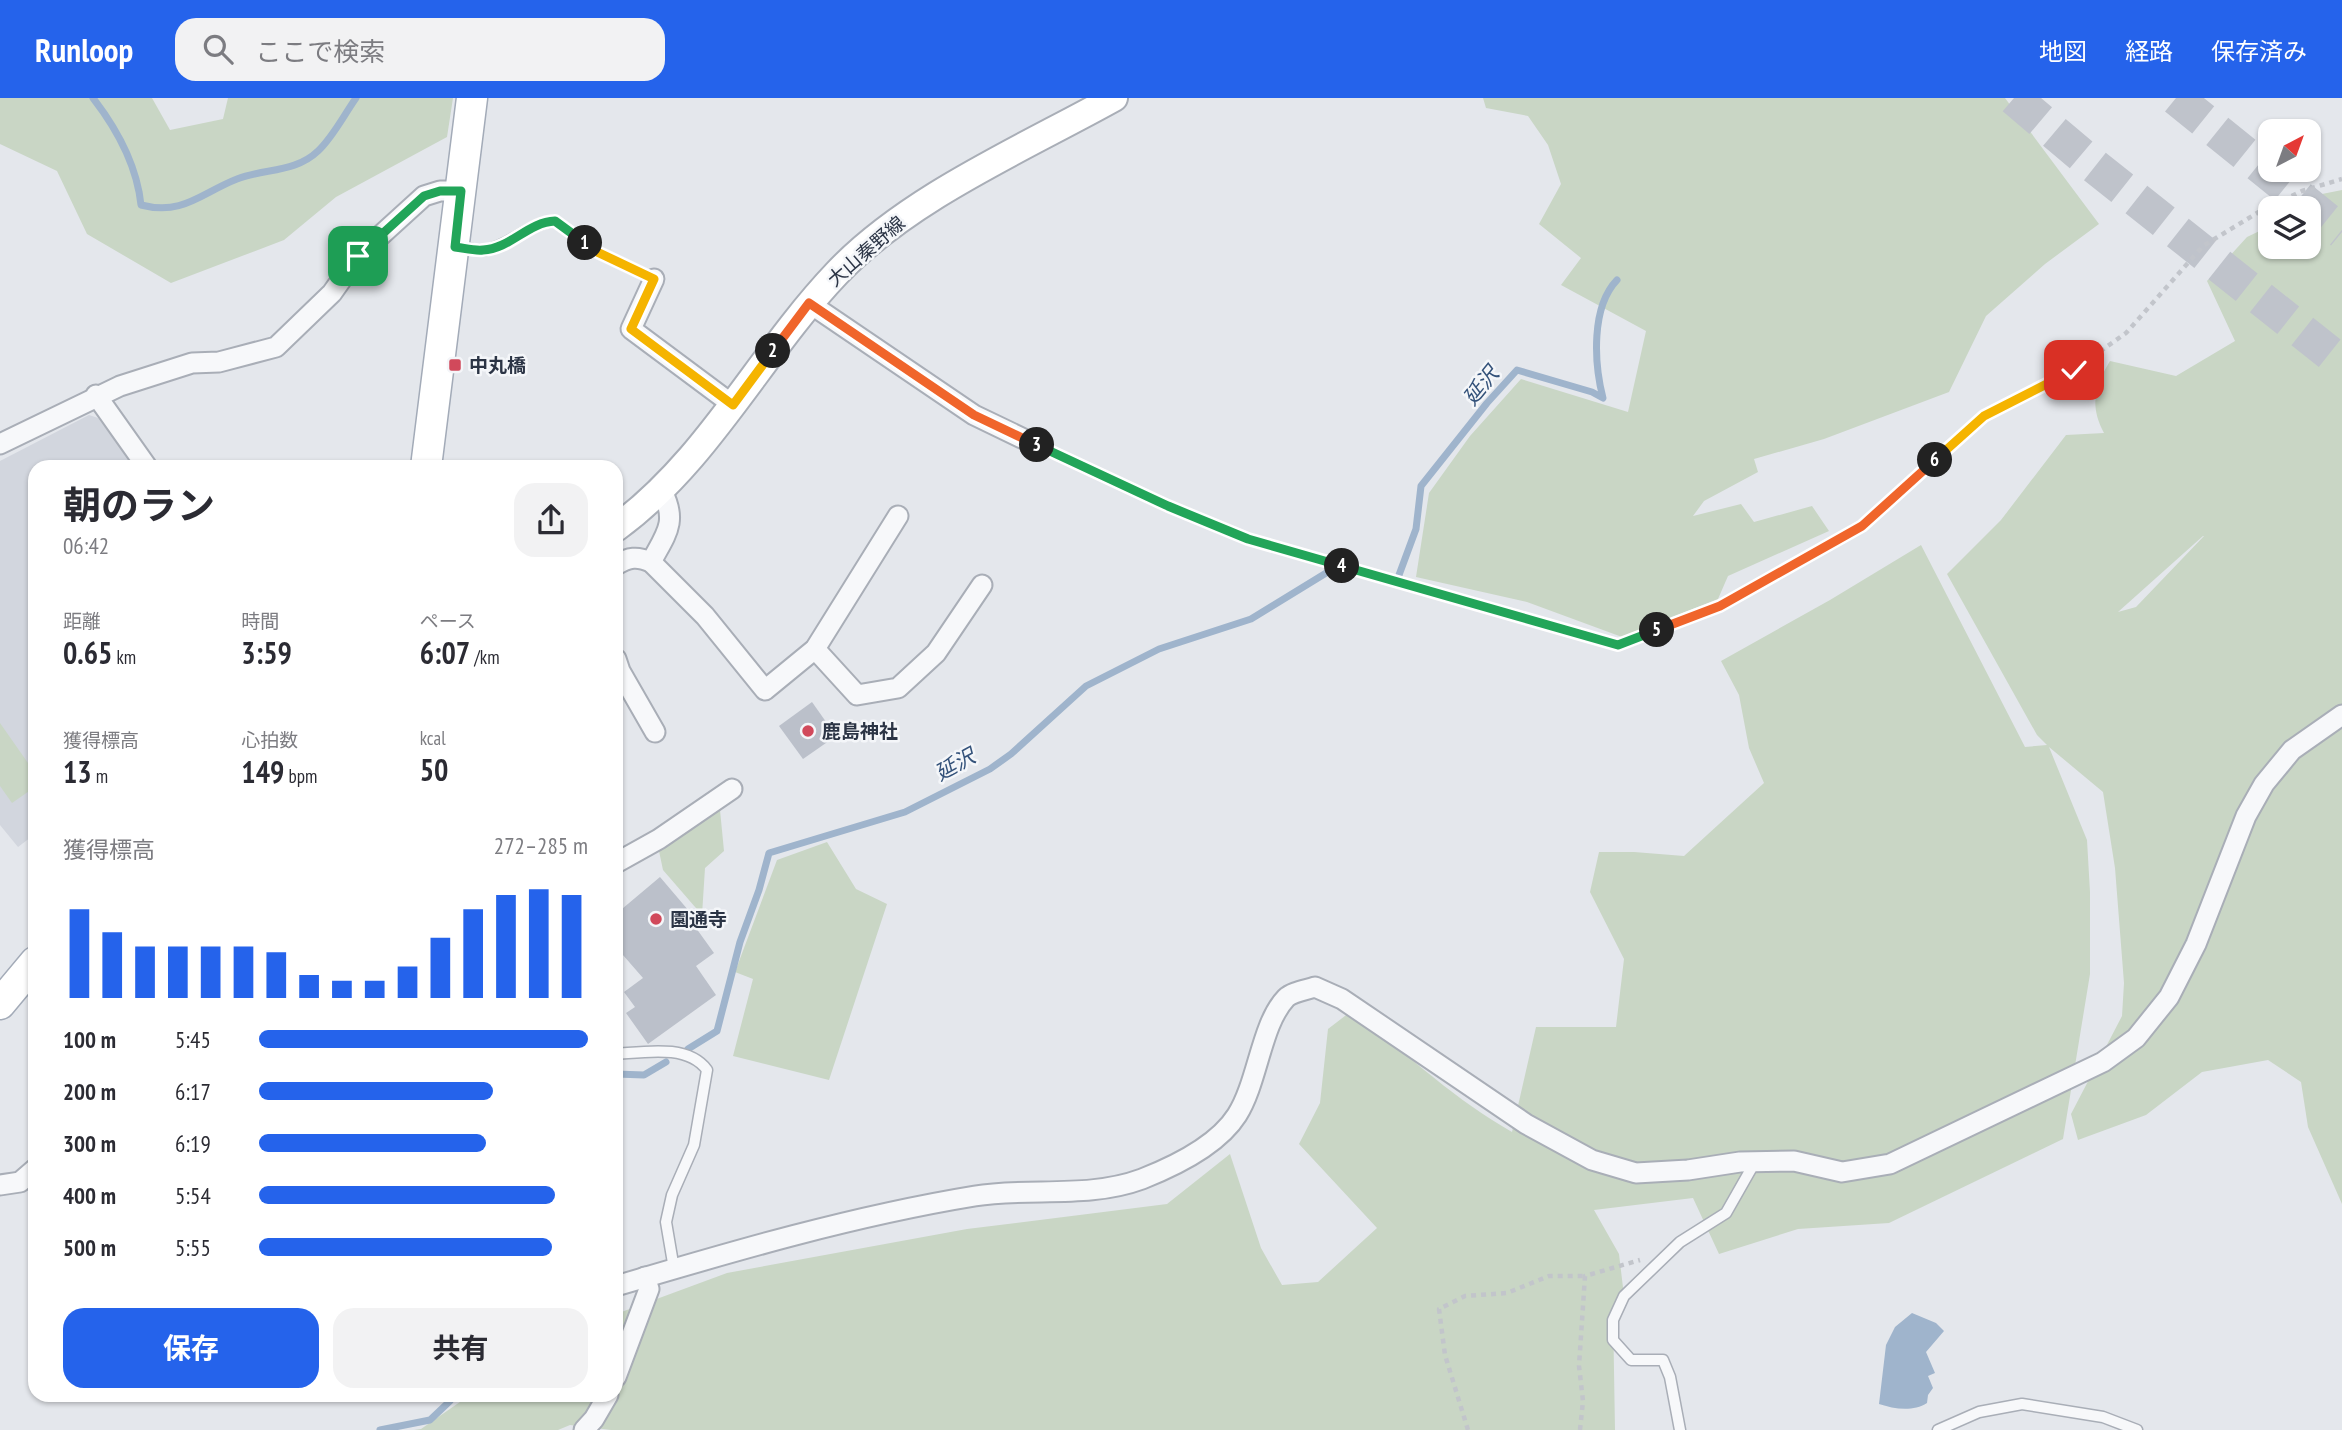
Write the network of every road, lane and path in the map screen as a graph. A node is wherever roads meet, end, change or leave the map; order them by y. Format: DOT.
graph roads {
  1 [pos="1114,98"];
  2 [pos="472,100"];
  3 [pos="2342,179"];
  4 [pos="461,191"];
  5 [pos="455,247"];
  6 [pos="654,279"];
  7 [pos="809,303"];
  8 [pos="96,395"];
  9 [pos="733,405"];
  10 [pos="1026,440"];
  11 [pos="0,444"];
  12 [pos="142,460"];
  13 [pos="427,460"];
  14 [pos="662,491"];
  15 [pos="898,516"];
  16 [pos="623,522"];
  17 [pos="623,561"];
  18 [pos="651,562"];
  19 [pos="982,585"];
  20 [pos="815,649"];
  21 [pos="623,676"];
  22 [pos="2342,715"];
  23 [pos="655,732"];
  24 [pos="732,789"];
  25 [pos="623,859"];
  26 [pos="28,970"];
  27 [pos="0,1004"];
  28 [pos="623,1053"];
  29 [pos="1755,1162"];
  30 [pos="28,1175"];
  31 [pos="0,1185"];
  32 [pos="674,1269"];
  33 [pos="1585,1276"];
  34 [pos="646,1277"];
  35 [pos="623,1284"];
  36 [pos="623,1358"];
  37 [pos="604,1402"];
  38 [pos="583,1430"];
  39 [pos="1468,1430"];
  40 [pos="1680,1430"];
  41 [pos="1938,1430"];
  42 [pos="2137,1430"];
  1 -- 7 [label="main road, 大山秦野線"];
  2 -- 4 [label="main road"];
  3 -- 10 [label="path"];
  4 -- 5 [label="main road"];
  4 -- 8 [label="street"];
  5 -- 6 [label="lane"];
  5 -- 13 [label="main road"];
  6 -- 9 [label="street"];
  7 -- 9 [label="main road, 大山秦野線"];
  7 -- 10 [label="street"];
  8 -- 11 [label="street"];
  8 -- 12 [label="street"];
  9 -- 14 [label="main road, 大山秦野線"];
  14 -- 16 [label="main road, 大山秦野線"];
  14 -- 18 [label="street"];
  15 -- 20 [label="street"];
  17 -- 18 [label="street"];
  18 -- 20 [label="street"];
  19 -- 20 [label="street"];
  21 -- 23 [label="street"];
  22 -- 29 [label="street"];
  24 -- 25 [label="street"];
  26 -- 27 [label="main road"];
  28 -- 32 [label="lane"];
  29 -- 32 [label="street"];
  29 -- 40 [label="lane"];
  30 -- 31 [label="street"];
  32 -- 34 [label="street"];
  33 -- 39 [label="path"];
  34 -- 35 [label="street"];
  34 -- 36 [label="street"];
  37 -- 38 [label="street"];
  41 -- 42 [label="lane"];
}
